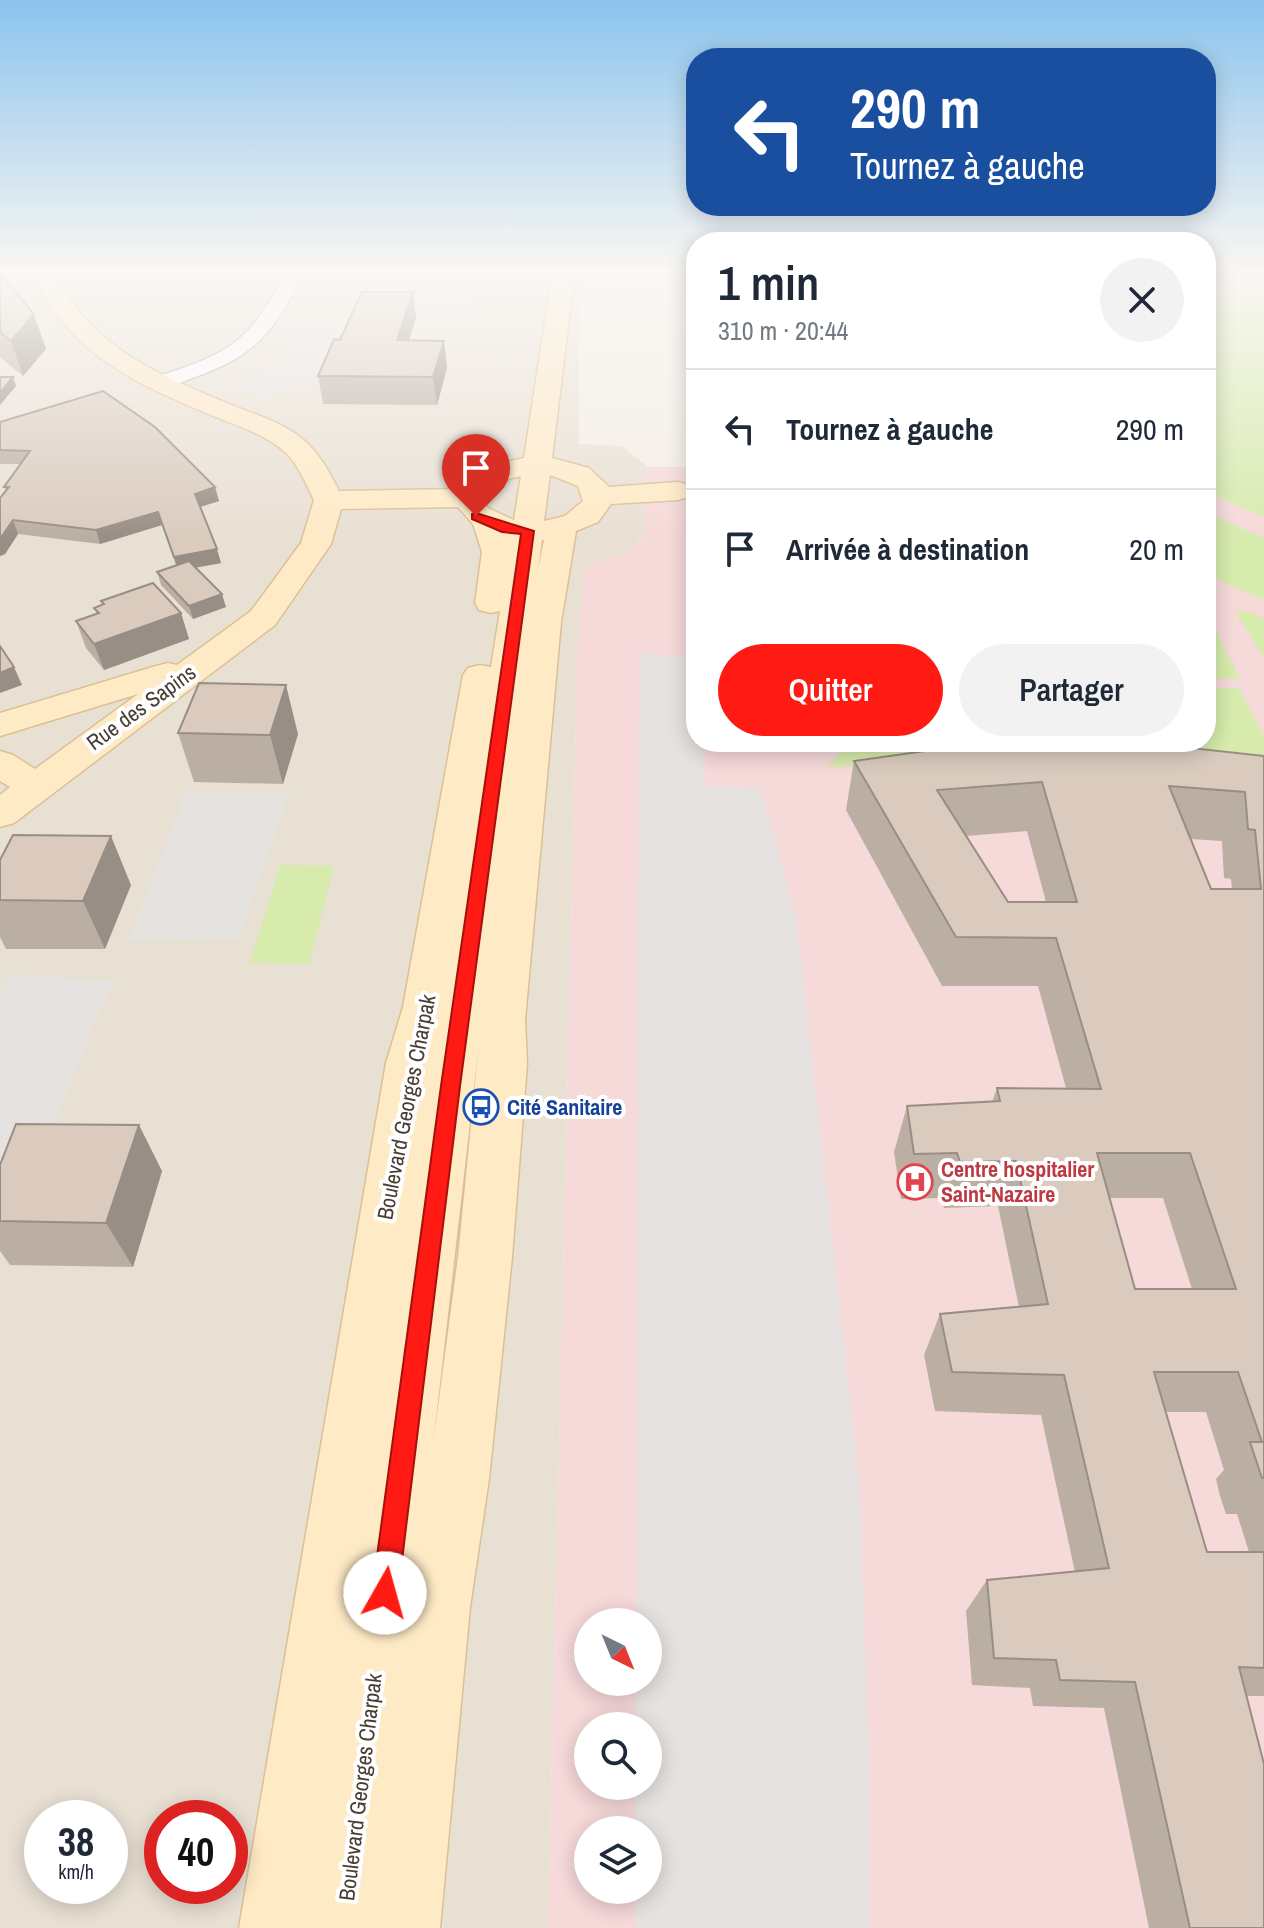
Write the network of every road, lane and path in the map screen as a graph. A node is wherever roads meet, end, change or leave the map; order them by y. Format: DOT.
graph roads {
  1 [pos="120,360"];
  2 [pos="217,360"];
  3 [pos="531,360"];
  4 [pos="551,360"];
  5 [pos="157,383"];
  6 [pos="518,421"];
  7 [pos="537,461"];
  8 [pos="686,490"];
  9 [pos="599,496"];
  10 [pos="329,500"];
  11 [pos="478,511"];
  12 [pos="545,529"];
  13 [pos="132,696"];
  14 [pos="0,725"];
  15 [pos="0,763"];
  16 [pos="34,786"];
  17 [pos="0,814"];
  18 [pos="276,1928"];
  19 [pos="342,1928"];
  20 [pos="403,1928"];
  1 -- 5 [label="street"];
  2 -- 5 [label="street"];
  3 -- 6 [label="street"];
  4 -- 7 [label="street, Boulevard Georges Charpak"];
  5 -- 10 [label="street"];
  7 -- 9 [label="street"];
  7 -- 11 [label="street"];
  7 -- 12 [label="street, Boulevard Georges Charpak"];
  8 -- 9 [label="street"];
  9 -- 12 [label="street"];
  10 -- 11 [label="street"];
  10 -- 13 [label="street, Rue des Sapins"];
  11 -- 12 [label="street"];
  11 -- 18 [label="street, Boulevard Georges Charpak"];
  12 -- 19 [label="street, Boulevard Georges Charpak"];
  12 -- 20 [label="street, Boulevard Georges Charpak"];
  13 -- 14 [label="street"];
  13 -- 16 [label="street, Rue des Sapins"];
  15 -- 16 [label="street"];
  16 -- 17 [label="street, Rue des Sapins"];
}
